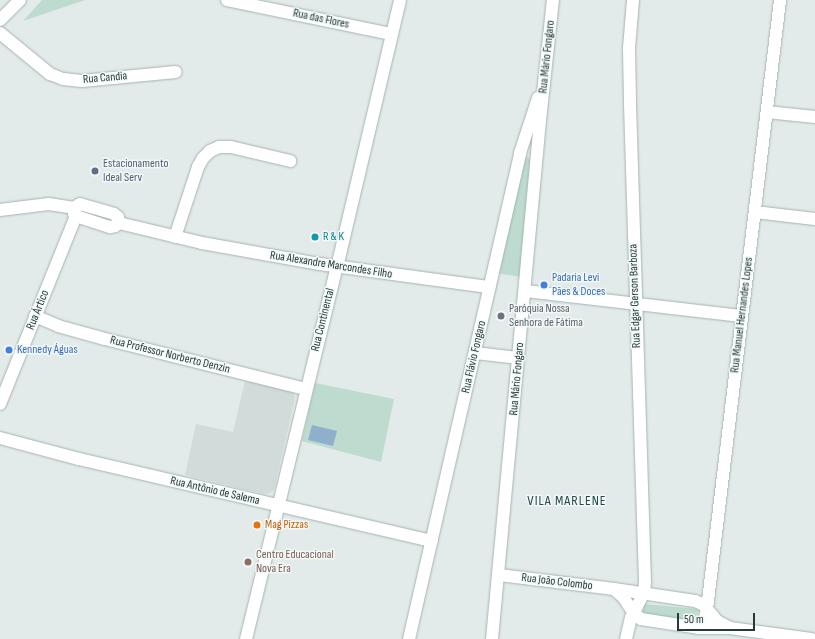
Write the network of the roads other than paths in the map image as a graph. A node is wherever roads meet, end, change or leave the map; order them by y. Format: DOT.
graph roads {
  1 [pos="20,0"];
  2 [pos="227,0"];
  3 [pos="400,0"];
  4 [pos="553,0"];
  5 [pos="633,0"];
  6 [pos="780,0"];
  7 [pos="0,20"];
  8 [pos="0,33"];
  9 [pos="392,34"];
  10 [pos="176,72"];
  11 [pos="545,76"];
  12 [pos="768,112"];
  13 [pos="815,117"];
  14 [pos="520,154"];
  15 [pos="537,157"];
  16 [pos="290,161"];
  17 [pos="0,210"];
  18 [pos="75,212"];
  19 [pos="755,212"];
  20 [pos="815,219"];
  21 [pos="175,237"];
  22 [pos="337,267"];
  23 [pos="489,287"];
  24 [pos="525,291"];
  25 [pos="635,303"];
  26 [pos="35,316"];
  27 [pos="742,316"];
  28 [pos="475,353"];
  29 [pos="518,358"];
  30 [pos="306,389"];
  31 [pos="0,404"];
  32 [pos="0,438"];
  33 [pos="278,506"];
  34 [pos="432,541"];
  35 [pos="499,575"];
  36 [pos="614,589"];
  37 [pos="644,593"];
  38 [pos="707,609"];
  39 [pos="633,612"];
  40 [pos="698,628"];
  41 [pos="734,632"];
  42 [pos="246,639"];
  43 [pos="409,639"];
  44 [pos="492,639"];
  45 [pos="626,639"];
  46 [pos="811,639"];
  1 -- 7 [label="street"];
  2 -- 9 [label="street, Rua das Flores"];
  3 -- 9 [label="street, Rua Continental"];
  4 -- 11 [label="street, Rua Mário Fongaro"];
  5 -- 25 [label="street, Rua Edgar Gerson Barboza"];
  6 -- 12 [label="street, Rua Manuel Hernandes Lopes"];
  8 -- 10 [label="street, Rua Candia"];
  9 -- 22 [label="street, Rua Continental"];
  11 -- 14 [label="street, Rua Flávio Fongaro"];
  11 -- 15 [label="street, Rua Mário Fongaro"];
  12 -- 13 [label="street"];
  12 -- 19 [label="street, Rua Manuel Hernandes Lopes"];
  14 -- 15 [label="street"];
  14 -- 23 [label="street, Rua Flávio Fongaro"];
  15 -- 24 [label="street, Rua Mário Fongaro"];
  16 -- 21 [label="street"];
  17 -- 18 [label="street, Rua Alexandre Marcondes Filho"];
  18 -- 21 [label="street, Rua Alexandre Marcondes Filho"];
  18 -- 26 [label="street, Rua Ártico"];
  19 -- 20 [label="street"];
  19 -- 27 [label="street, Rua Manuel Hernandes Lopes"];
  21 -- 22 [label="street, Rua Alexandre Marcondes Filho"];
  22 -- 23 [label="street, Rua Alexandre Marcondes Filho"];
  22 -- 30 [label="street, Rua Continental"];
  23 -- 28 [label="street, Rua Flávio Fongaro"];
  24 -- 25 [label="street"];
  24 -- 29 [label="street, Rua Mário Fongaro"];
  25 -- 27 [label="street"];
  25 -- 37 [label="street, Rua Edgar Gerson Barboza"];
  26 -- 30 [label="street, Rua Professor Norberto Denzin"];
  26 -- 31 [label="street, Rua Ártico"];
  27 -- 38 [label="street, Rua Manuel Hernandes Lopes"];
  28 -- 29 [label="street"];
  28 -- 34 [label="street, Rua Flávio Fongaro"];
  29 -- 35 [label="street, Rua Mário Fongaro"];
  30 -- 33 [label="street, Rua Continental"];
  32 -- 33 [label="street, Rua Antônio de Salema"];
  33 -- 34 [label="street, Rua Antônio de Salema"];
  33 -- 42 [label="street, Rua Continental"];
  34 -- 43 [label="street, Rua Flávio Fongaro"];
  35 -- 36 [label="street, Rua João Colombo"];
  35 -- 44 [label="street, Rua Mário Fongaro"];
  36 -- 37 [label="street, Rua João Colombo"];
  36 -- 39 [label="street"];
  37 -- 38 [label="street, Rua João Colombo"];
  37 -- 39 [label="street"];
  38 -- 40 [label="street, Rua Manuel Hernandes Lopes"];
  38 -- 41 [label="street, Rua João Colombo"];
  39 -- 40 [label="street"];
  39 -- 45 [label="street"];
  40 -- 41 [label="street"];
  41 -- 46 [label="street"];
}
